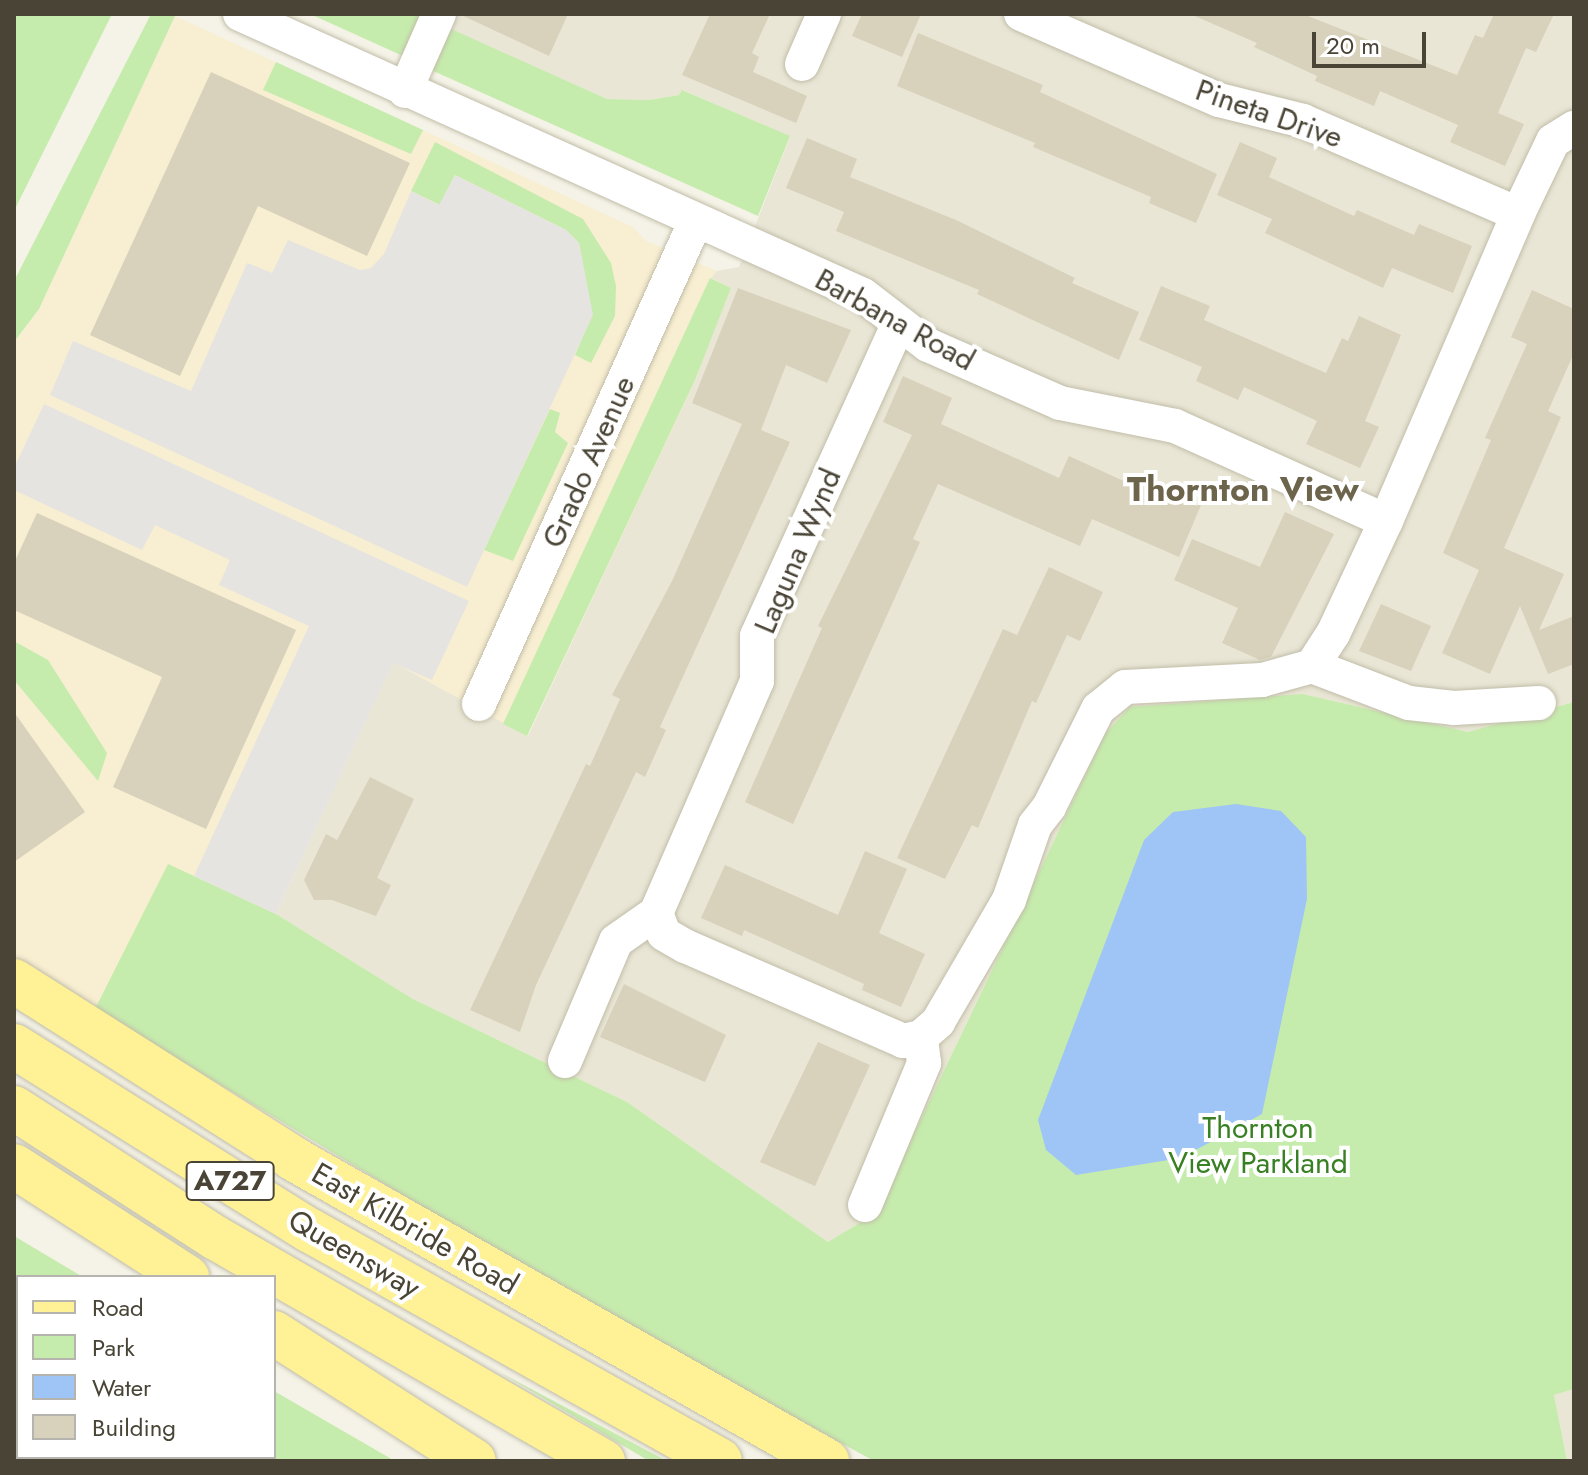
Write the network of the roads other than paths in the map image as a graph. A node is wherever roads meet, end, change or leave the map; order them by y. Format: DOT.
graph roads {
  1 [pos="240,14"];
  2 [pos="439,14"];
  3 [pos="824,14"];
  4 [pos="1021,14"];
  5 [pos="802,64"];
  6 [pos="405,91"];
  7 [pos="1574,128"];
  8 [pos="1518,214"];
  9 [pos="696,220"];
  10 [pos="898,325"];
  11 [pos="1386,521"];
  12 [pos="1312,666"];
  13 [pos="1539,703"];
  14 [pos="479,704"];
  15 [pos="656,913"];
  16 [pos="14,981"];
  17 [pos="921,1037"];
  18 [pos="14,1046"];
  19 [pos="565,1061"];
  20 [pos="14,1108"];
  21 [pos="14,1166"];
  22 [pos="865,1205"];
  23 [pos="184,1275"];
  24 [pos="451,1309"];
  25 [pos="276,1334"];
  26 [pos="474,1461"];
  27 [pos="603,1461"];
  28 [pos="720,1461"];
  29 [pos="827,1461"];
  1 -- 6 [label="street, Barbana Road"];
  2 -- 6 [label="street"];
  3 -- 5 [label="street"];
  4 -- 8 [label="street, Pineta Drive"];
  6 -- 9 [label="street, Barbana Road"];
  7 -- 8 [label="street"];
  8 -- 11 [label="street"];
  9 -- 10 [label="street, Barbana Road"];
  9 -- 14 [label="street, Grado Avenue"];
  10 -- 11 [label="street, Barbana Road"];
  10 -- 15 [label="street, Laguna Wynd"];
  11 -- 12 [label="street"];
  12 -- 13 [label="street"];
  12 -- 17 [label="street"];
  15 -- 17 [label="street"];
  15 -- 19 [label="street"];
  16 -- 29 [label="main road, East Kilbride Road"];
  17 -- 22 [label="street"];
  18 -- 24 [label="main road, Queensway / A727"];
  20 -- 27 [label="main road, Queensway / A727"];
  21 -- 23 [label="main road"];
  24 -- 28 [label="main road, East Kilbride Road / A727"];
  25 -- 26 [label="main road"];
}
